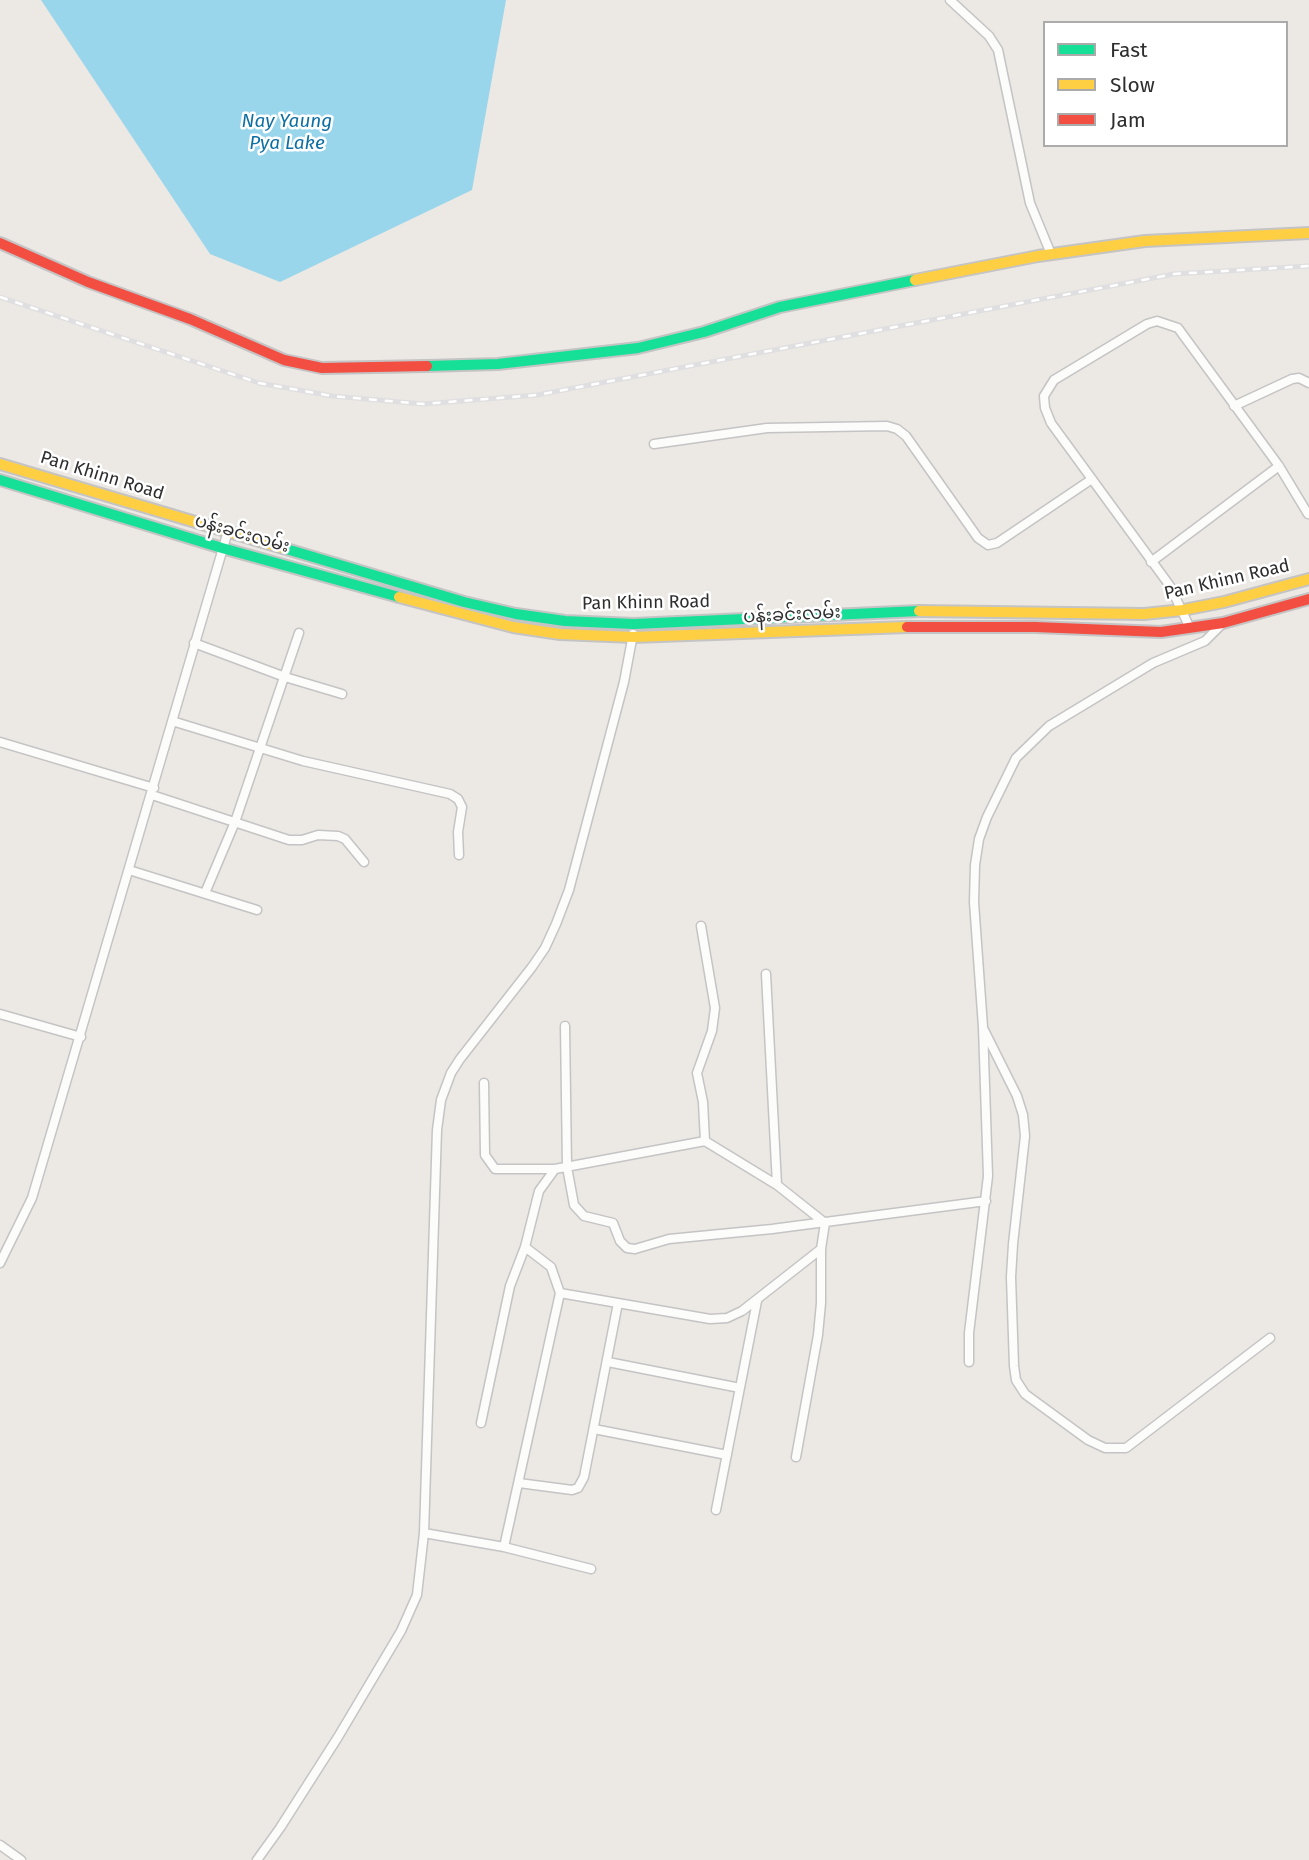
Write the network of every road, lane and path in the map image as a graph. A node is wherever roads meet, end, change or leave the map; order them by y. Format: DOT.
graph roads {
  1 [pos="950,0"];
  2 [pos="1309,233"];
  3 [pos="0,243"];
  4 [pos="1051,254"];
  5 [pos="1309,383"];
  6 [pos="1234,407"];
  7 [pos="654,443"];
  8 [pos="0,464"];
  9 [pos="1279,466"];
  10 [pos="1092,479"];
  11 [pos="0,480"];
  12 [pos="1308,514"];
  13 [pos="228,531"];
  14 [pos="223,548"];
  15 [pos="1151,562"];
  16 [pos="1309,579"];
  17 [pos="1309,599"];
  18 [pos="1183,610"];
  19 [pos="1223,623"];
  20 [pos="634,624"];
  21 [pos="1190,628"];
  22 [pos="299,633"];
  23 [pos="633,637"];
  24 [pos="194,643"];
  25 [pos="285,677"];
  26 [pos="342,694"];
  27 [pos="172,721"];
  28 [pos="0,742"];
  29 [pos="261,750"];
  30 [pos="153,792"];
  31 [pos="235,822"];
  32 [pos="459,855"];
  33 [pos="364,862"];
  34 [pos="129,870"];
  35 [pos="205,893"];
  36 [pos="257,910"];
  37 [pos="701,926"];
  38 [pos="766,974"];
  39 [pos="0,1014"];
  40 [pos="565,1026"];
  41 [pos="983,1027"];
  42 [pos="80,1037"];
  43 [pos="484,1083"];
  44 [pos="705,1141"];
  45 [pos="567,1167"];
  46 [pos="555,1169"];
  47 [pos="777,1185"];
  48 [pos="986,1201"];
  49 [pos="825,1223"];
  50 [pos="525,1247"];
  51 [pos="821,1249"];
  52 [pos="0,1262"];
  53 [pos="560,1293"];
  54 [pos="757,1301"];
  55 [pos="618,1303"];
  56 [pos="1270,1338"];
  57 [pos="608,1362"];
  58 [pos="969,1362"];
  59 [pos="740,1388"];
  60 [pos="481,1423"];
  61 [pos="594,1429"];
  62 [pos="727,1455"];
  63 [pos="796,1457"];
  64 [pos="519,1483"];
  65 [pos="716,1510"];
  66 [pos="424,1533"];
  67 [pos="504,1547"];
  68 [pos="591,1569"];
  69 [pos="0,1845"];
  70 [pos="21,1860"];
  71 [pos="257,1860"];
  1 -- 4 [label="street"];
  2 -- 4 [label="main road"];
  3 -- 4 [label="main road"];
  5 -- 6 [label="street"];
  6 -- 9 [label="street"];
  6 -- 10 [label="street"];
  7 -- 10 [label="street"];
  8 -- 13 [label="main road, Pan Khinn Road"];
  9 -- 12 [label="street"];
  9 -- 15 [label="street"];
  10 -- 15 [label="street"];
  11 -- 14 [label="main road, ပန်းခင်းလမ်း"];
  13 -- 14 [label="street"];
  13 -- 20 [label="main road, Pan Khinn Road"];
  14 -- 23 [label="main road, ပန်းခင်းလမ်း"];
  14 -- 24 [label="street"];
  15 -- 18 [label="street"];
  16 -- 18 [label="main road, Pan Khinn Road"];
  17 -- 19 [label="main road, ပန်းခင်းလမ်း"];
  18 -- 20 [label="main road, Pan Khinn Road"];
  18 -- 21 [label="street"];
  19 -- 21 [label="main road, ပန်းခင်းလမ်း"];
  19 -- 41 [label="street"];
  20 -- 23 [label="street"];
  21 -- 23 [label="main road, ပန်းခင်းလမ်း"];
  22 -- 25 [label="street"];
  23 -- 66 [label="street"];
  24 -- 25 [label="street"];
  24 -- 27 [label="street"];
  25 -- 26 [label="street"];
  25 -- 29 [label="street"];
  27 -- 29 [label="street"];
  27 -- 30 [label="street"];
  28 -- 30 [label="street"];
  29 -- 31 [label="street"];
  29 -- 32 [label="street"];
  30 -- 31 [label="street"];
  30 -- 34 [label="street"];
  31 -- 33 [label="street"];
  31 -- 35 [label="street"];
  34 -- 35 [label="street"];
  34 -- 42 [label="street"];
  35 -- 36 [label="street"];
  37 -- 44 [label="street"];
  38 -- 47 [label="street"];
  39 -- 42 [label="street"];
  40 -- 45 [label="street"];
  41 -- 48 [label="street"];
  41 -- 56 [label="street"];
  42 -- 52 [label="street"];
  43 -- 46 [label="street"];
  44 -- 45 [label="street"];
  44 -- 47 [label="street"];
  45 -- 46 [label="street"];
  45 -- 49 [label="street"];
  46 -- 50 [label="street"];
  47 -- 49 [label="street"];
  48 -- 49 [label="street"];
  48 -- 58 [label="street"];
  49 -- 51 [label="street"];
  50 -- 53 [label="street"];
  50 -- 60 [label="street"];
  51 -- 54 [label="street"];
  51 -- 63 [label="street"];
  53 -- 55 [label="street"];
  53 -- 64 [label="street"];
  54 -- 55 [label="street"];
  54 -- 59 [label="street"];
  55 -- 57 [label="street"];
  57 -- 59 [label="street"];
  57 -- 61 [label="street"];
  59 -- 62 [label="street"];
  61 -- 62 [label="street"];
  61 -- 64 [label="street"];
  62 -- 65 [label="street"];
  64 -- 67 [label="street"];
  66 -- 67 [label="street"];
  66 -- 71 [label="street"];
  67 -- 68 [label="street"];
  69 -- 70 [label="street"];
}
